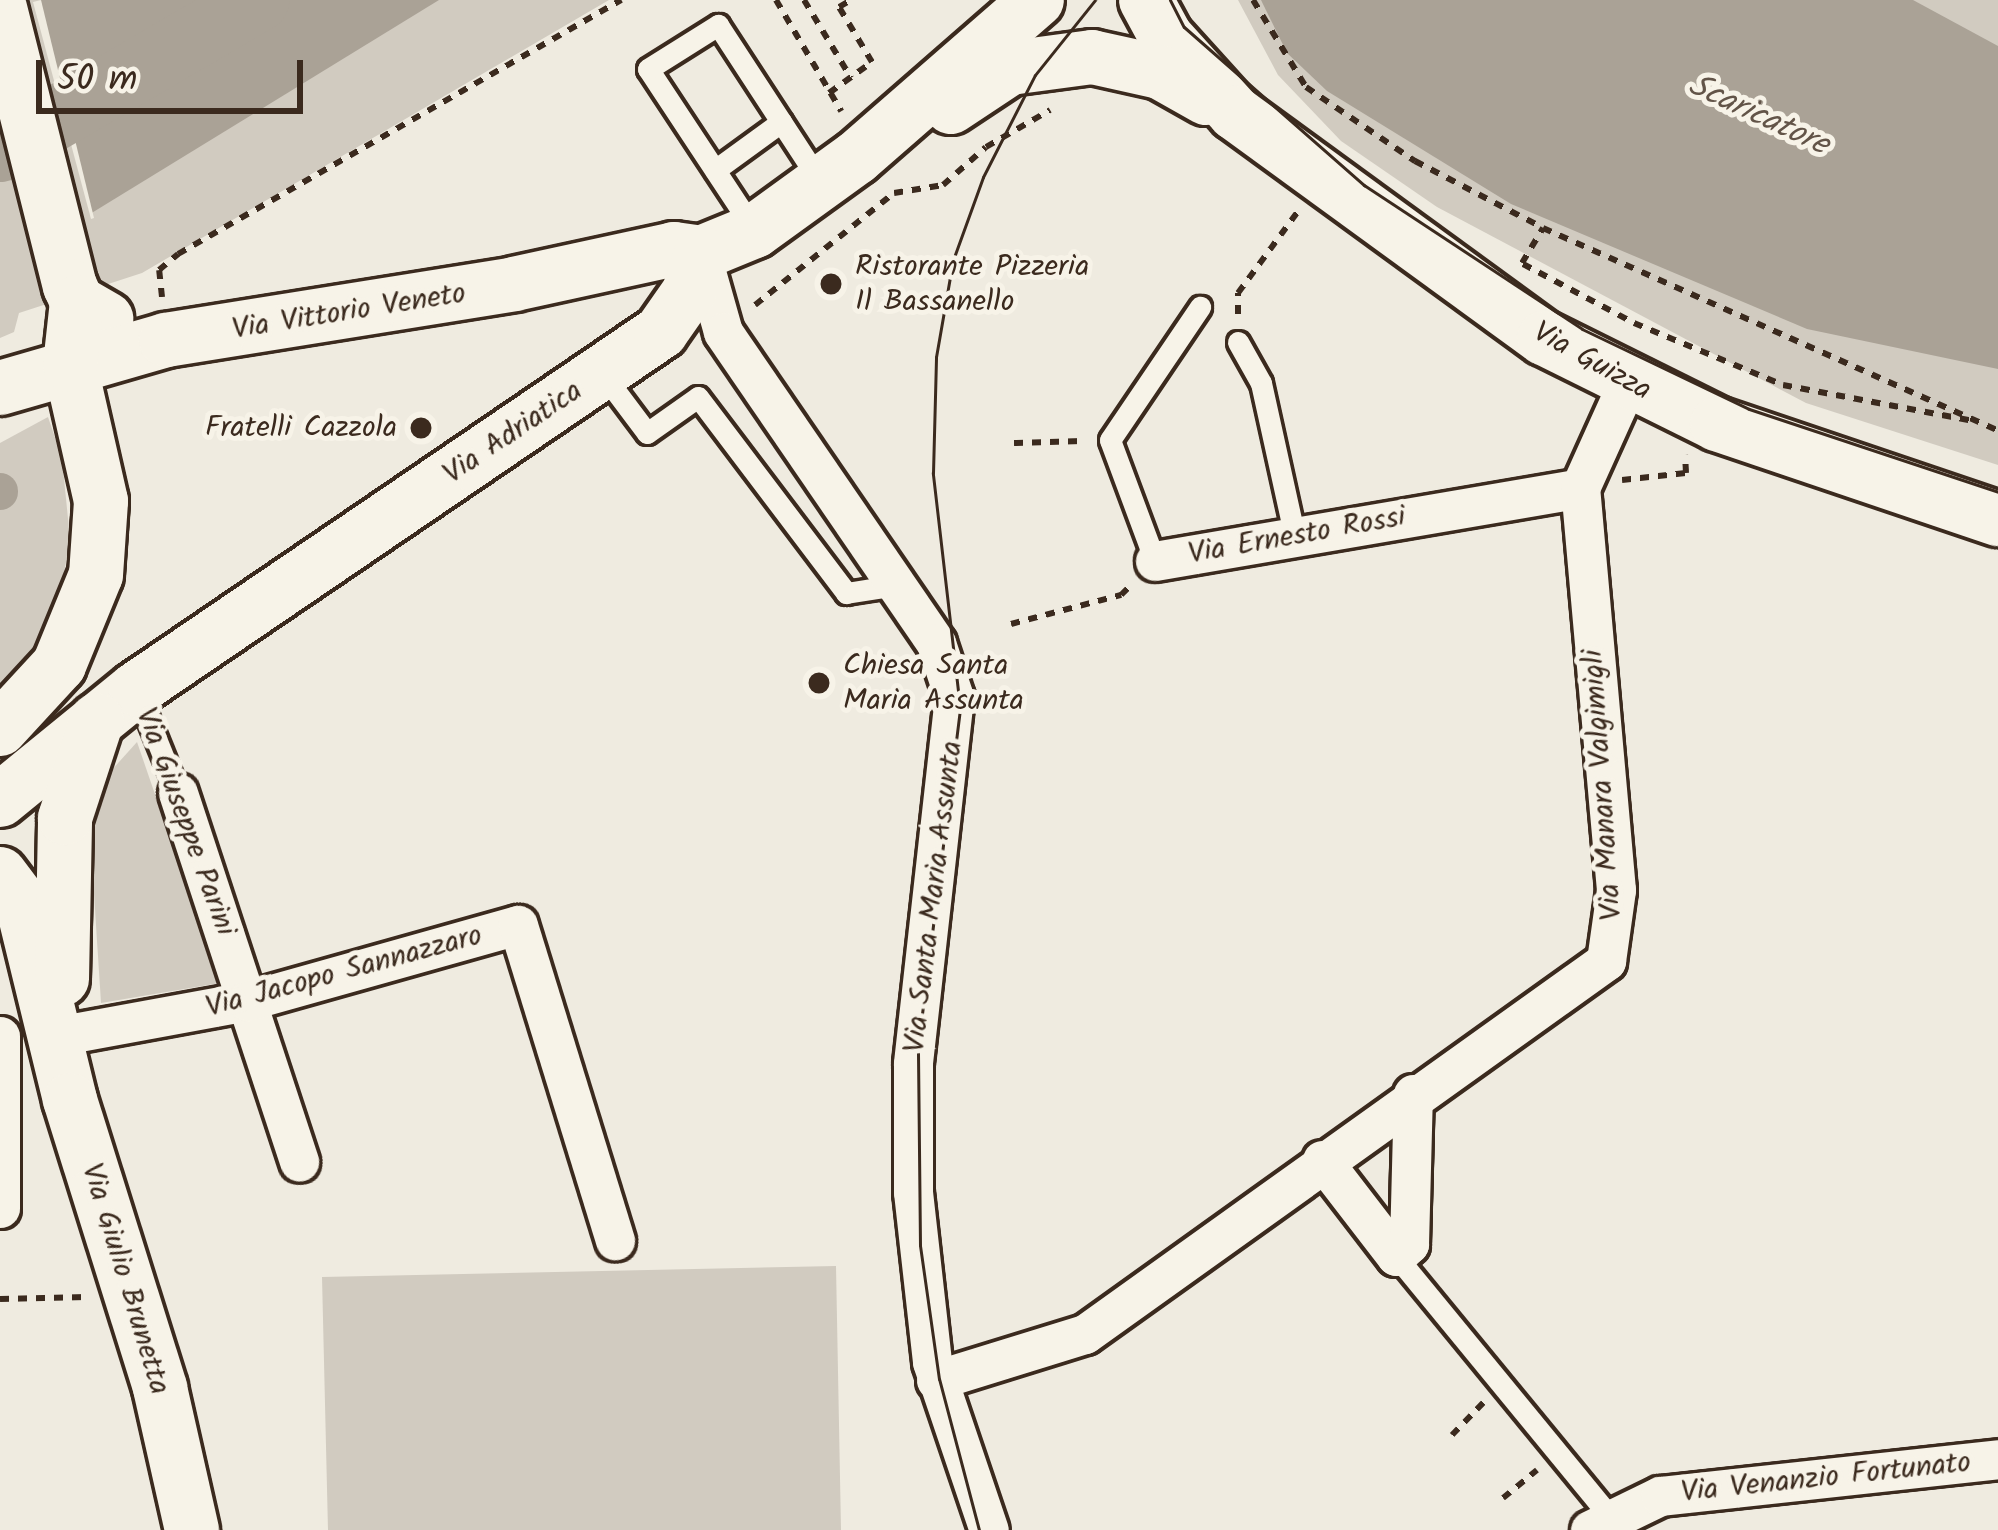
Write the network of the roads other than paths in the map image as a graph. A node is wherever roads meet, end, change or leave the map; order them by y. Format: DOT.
graph roads {
  1 [pos="1037,0"];
  2 [pos="1146,0"];
  3 [pos="0,8"];
  4 [pos="1235,113"];
  5 [pos="781,122"];
  6 [pos="872,124"];
  7 [pos="715,170"];
  8 [pos="821,183"];
  9 [pos="755,232"];
  10 [pos="701,253"];
  11 [pos="72,287"];
  12 [pos="1200,308"];
  13 [pos="166,340"];
  14 [pos="1238,342"];
  15 [pos="70,364"];
  16 [pos="602,373"];
  17 [pos="1627,383"];
  18 [pos="9,384"];
  19 [pos="1590,485"];
  20 [pos="1998,519"];
  21 [pos="1295,537"];
  22 [pos="1155,560"];
  23 [pos="898,585"];
  24 [pos="117,704"];
  25 [pos="0,729"];
  26 [pos="178,793"];
  27 [pos="0,800"];
  28 [pos="0,874"];
  29 [pos="248,1000"];
  30 [pos="56,1033"];
  31 [pos="0,1036"];
  32 [pos="1413,1094"];
  33 [pos="1322,1160"];
  34 [pos="298,1162"];
  35 [pos="0,1208"];
  36 [pos="615,1240"];
  37 [pos="1396,1256"];
  38 [pos="936,1380"];
  39 [pos="1998,1459"];
  40 [pos="1607,1525"];
  41 [pos="986,1529"];
  42 [pos="192,1530"];
  1 -- 6 [label="main road"];
  2 -- 4 [label="main road, Via Guizza"];
  3 -- 11 [label="main road"];
  4 -- 6 [label="main road, Via Guizza"];
  4 -- 17 [label="main road, Via Guizza"];
  5 -- 7 [label="lane"];
  5 -- 7 [label="lane"];
  5 -- 8 [label="lane"];
  6 -- 8 [label="main road"];
  7 -- 9 [label="lane"];
  8 -- 9 [label="main road"];
  9 -- 10 [label="main road"];
  10 -- 13 [label="main road, Via Vittorio Veneto"];
  10 -- 16 [label="main road, Via Adriatica"];
  10 -- 23 [label="street, Via Santa Maria Assunta"];
  11 -- 13 [label="main road"];
  11 -- 15 [label="main road"];
  12 -- 22 [label="lane, Via Ernesto Rossi"];
  13 -- 15 [label="main road, Via Vittorio Veneto"];
  14 -- 21 [label="lane"];
  15 -- 18 [label="main road, Via Vittorio Veneto"];
  15 -- 25 [label="main road"];
  16 -- 23 [label="lane"];
  16 -- 24 [label="main road, Via Adriatica"];
  17 -- 19 [label="street, Via Manara Valgimigli"];
  17 -- 20 [label="main road, Via Guizza"];
  19 -- 21 [label="street, Via Ernesto Rossi"];
  19 -- 32 [label="street, Via Manara Valgimigli"];
  21 -- 22 [label="street, Via Ernesto Rossi"];
  23 -- 38 [label="street, Via Santa Maria Assunta"];
  24 -- 26 [label="lane, Via Giuseppe Parini"];
  24 -- 27 [label="main road, Via Adriatica"];
  24 -- 30 [label="main road, Via Giulio Brunetta"];
  26 -- 29 [label="street, Via Giuseppe Parini"];
  28 -- 30 [label="main road, Via Giulio Brunetta"];
  29 -- 30 [label="street, Via Jacopo Sannazzaro"];
  29 -- 34 [label="street, Via Giuseppe Parini"];
  29 -- 36 [label="street, Via Jacopo Sannazzaro"];
  30 -- 42 [label="main road, Via Giulio Brunetta"];
  31 -- 35 [label="street"];
  32 -- 33 [label="street, Via Manara Valgimigli"];
  32 -- 37 [label="street"];
  33 -- 37 [label="street"];
  33 -- 38 [label="street, Via Manara Valgimigli"];
  37 -- 40 [label="lane"];
  38 -- 41 [label="street, Via Santa Maria Assunta"];
  39 -- 40 [label="street, Via Venanzio Fortunato"];
}
